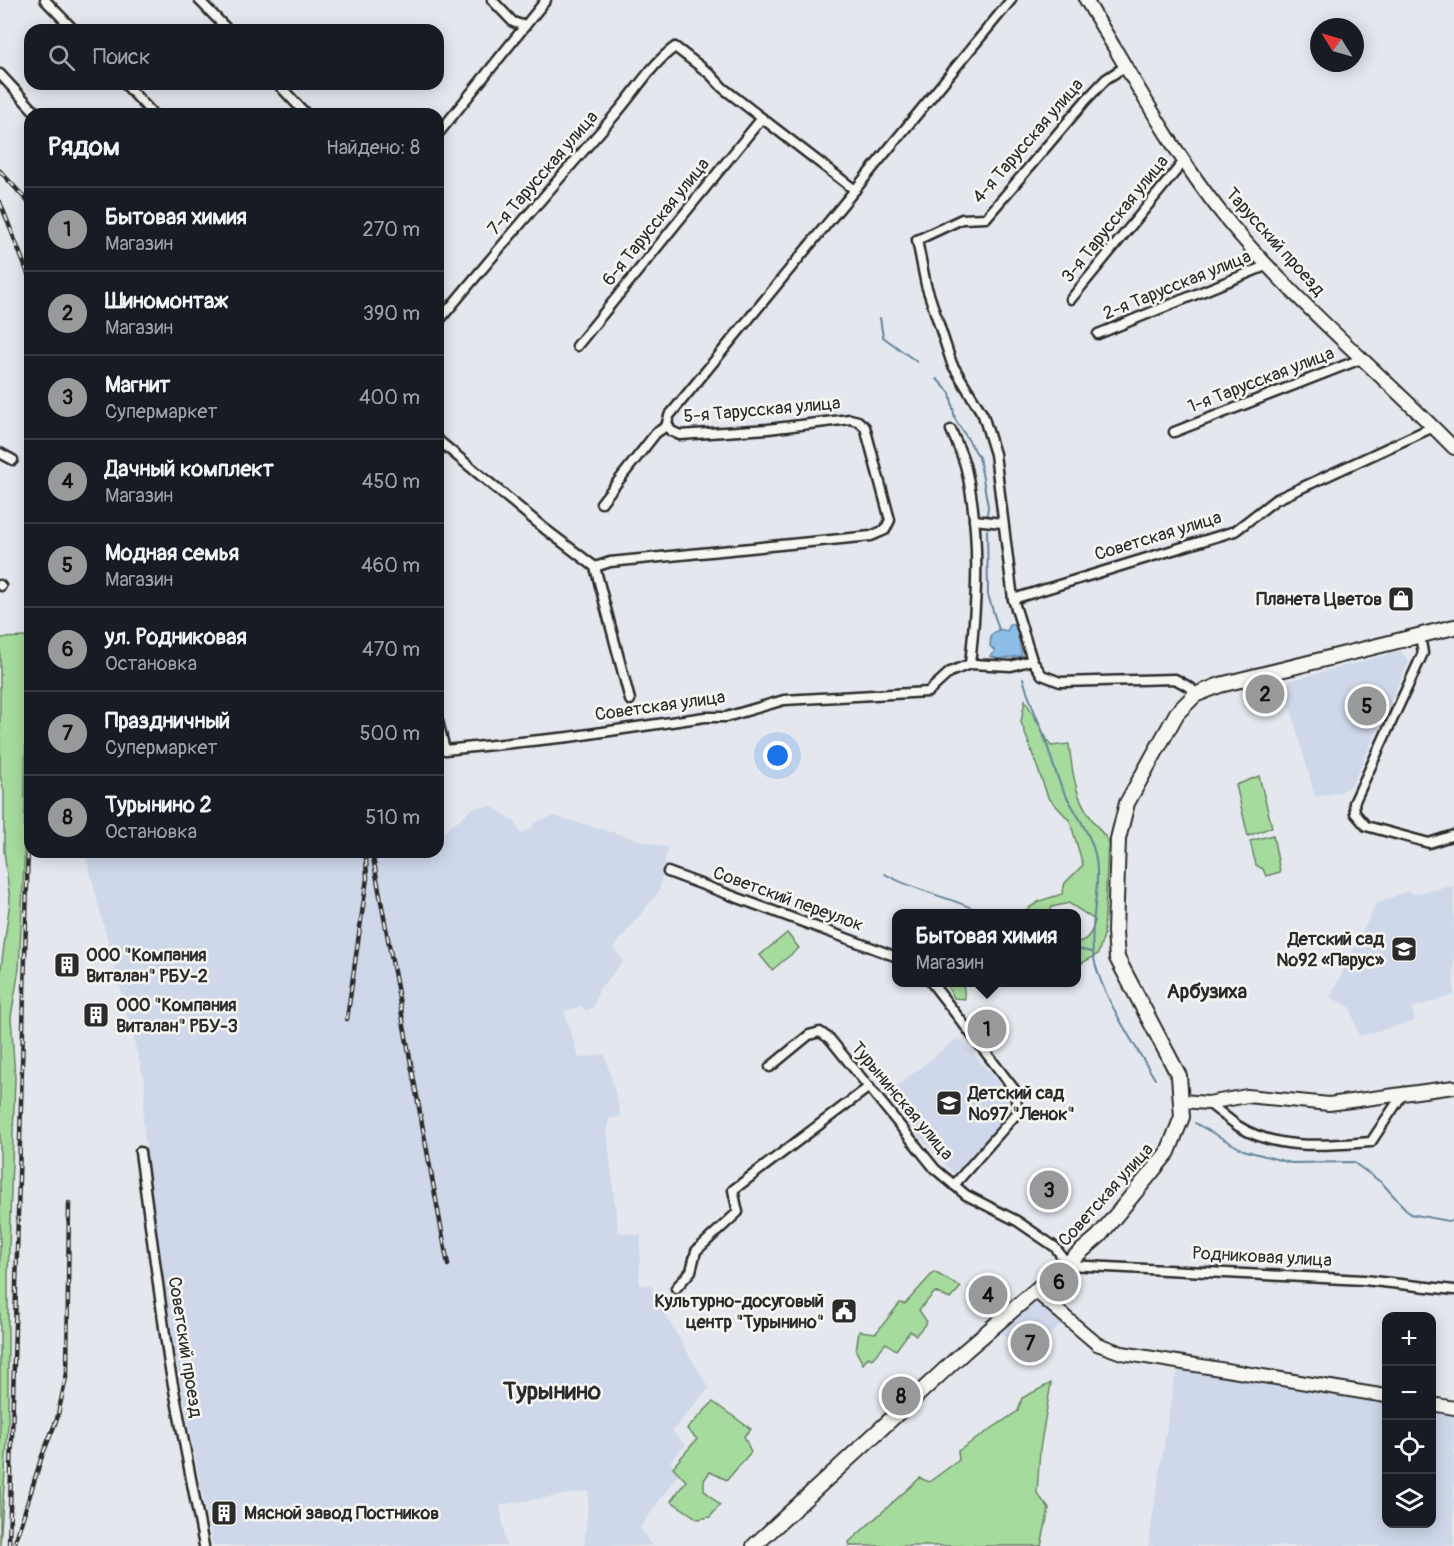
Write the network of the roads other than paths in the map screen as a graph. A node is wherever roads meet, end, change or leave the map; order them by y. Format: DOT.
graph roads {
  1 [pos="45,0"];
  2 [pos="200,0"];
  3 [pos="492,0"];
  4 [pos="546,0"];
  5 [pos="1011,0"];
  6 [pos="1086,0"];
  7 [pos="68,24"];
  8 [pos="222,24"];
  9 [pos="525,26"];
  10 [pos="1126,66"];
  11 [pos="0,74"];
  12 [pos="131,90"];
  13 [pos="284,90"];
  14 [pos="31,108"];
  15 [pos="147,108"];
  16 [pos="300,108"];
  17 [pos="762,118"];
  18 [pos="444,127"];
  19 [pos="1185,160"];
  20 [pos="855,190"];
  21 [pos="1268,265"];
  22 [pos="1071,299"];
  23 [pos="444,315"];
  24 [pos="1098,334"];
  25 [pos="577,346"];
  26 [pos="1361,359"];
  27 [pos="668,426"];
  28 [pos="1433,427"];
  29 [pos="951,429"];
  30 [pos="1174,432"];
  31 [pos="444,445"];
  32 [pos="1454,448"];
  33 [pos="0,453"];
  34 [pos="13,460"];
  35 [pos="601,502"];
  36 [pos="974,520"];
  37 [pos="1002,523"];
  38 [pos="595,567"];
  39 [pos="1013,599"];
  40 [pos="1454,627"];
  41 [pos="1420,636"];
  42 [pos="1032,660"];
  43 [pos="970,664"];
  44 [pos="1195,695"];
  45 [pos="630,700"];
  46 [pos="444,746"];
  47 [pos="1454,835"];
  48 [pos="668,873"];
  49 [pos="892,955"];
  50 [pos="935,987"];
  51 [pos="770,1067"];
  52 [pos="869,1087"];
  53 [pos="1454,1087"];
  54 [pos="1404,1092"];
  55 [pos="1182,1101"];
  56 [pos="1209,1103"];
  57 [pos="140,1152"];
  58 [pos="954,1185"];
  59 [pos="1068,1265"];
  60 [pos="676,1288"];
  61 [pos="1454,1290"];
  62 [pos="1035,1291"];
  63 [pos="1382,1395"];
  64 [pos="1436,1405"];
  65 [pos="1454,1408"];
  66 [pos="204,1546"];
  67 [pos="754,1546"];
  1 -- 7 [label="street"];
  2 -- 8 [label="street"];
  3 -- 9 [label="street"];
  4 -- 9 [label="street"];
  5 -- 20 [label="street, 5-я Тарусская улица"];
  6 -- 10 [label="street, Тарусский проезд"];
  9 -- 18 [label="street"];
  10 -- 19 [label="street, Тарусский проезд"];
  10 -- 37 [label="street, 4-я Тарусская улица"];
  11 -- 14 [label="street"];
  12 -- 15 [label="street"];
  13 -- 16 [label="street"];
  17 -- 20 [label="street"];
  17 -- 23 [label="street, 7-я Тарусская улица"];
  17 -- 25 [label="street, 6-я Тарусская улица"];
  19 -- 21 [label="street, Тарусский проезд"];
  19 -- 22 [label="street, 3-я Тарусская улица"];
  20 -- 27 [label="street, 5-я Тарусская улица"];
  21 -- 24 [label="street, 2-я Тарусская улица"];
  21 -- 26 [label="street, Тарусский проезд"];
  26 -- 28 [label="street, Тарусский проезд"];
  26 -- 30 [label="street, 1-я Тарусская улица"];
  27 -- 35 [label="street"];
  27 -- 38 [label="street, 5-я Тарусская улица"];
  28 -- 32 [label="street, Тарусский проезд"];
  28 -- 39 [label="street, Советская улица"];
  29 -- 36 [label="street"];
  31 -- 38 [label="street"];
  33 -- 34 [label="street"];
  36 -- 37 [label="street"];
  36 -- 43 [label="street"];
  37 -- 39 [label="street"];
  38 -- 45 [label="street"];
  39 -- 42 [label="street"];
  40 -- 41 [label="main road, Советская улица"];
  41 -- 44 [label="main road, Советская улица"];
  41 -- 47 [label="street"];
  42 -- 43 [label="street"];
  42 -- 44 [label="street"];
  43 -- 46 [label="street, Советская улица"];
  44 -- 55 [label="main road, Советская улица"];
  48 -- 49 [label="street, Советский переулок"];
  50 -- 58 [label="street"];
  51 -- 52 [label="street, Турынинская улица"];
  52 -- 58 [label="street, Турынинская улица"];
  52 -- 60 [label="street"];
  53 -- 54 [label="street"];
  54 -- 56 [label="street"];
  54 -- 56 [label="street"];
  55 -- 56 [label="street"];
  55 -- 59 [label="main road, Советская улица"];
  57 -- 66 [label="street, Советский проезд"];
  58 -- 59 [label="street, Турынинская улица"];
  59 -- 61 [label="street, Родниковая улица"];
  59 -- 62 [label="main road, Советская улица"];
  62 -- 63 [label="street"];
  62 -- 67 [label="main road, Советская улица"];
  64 -- 65 [label="street"];
}
